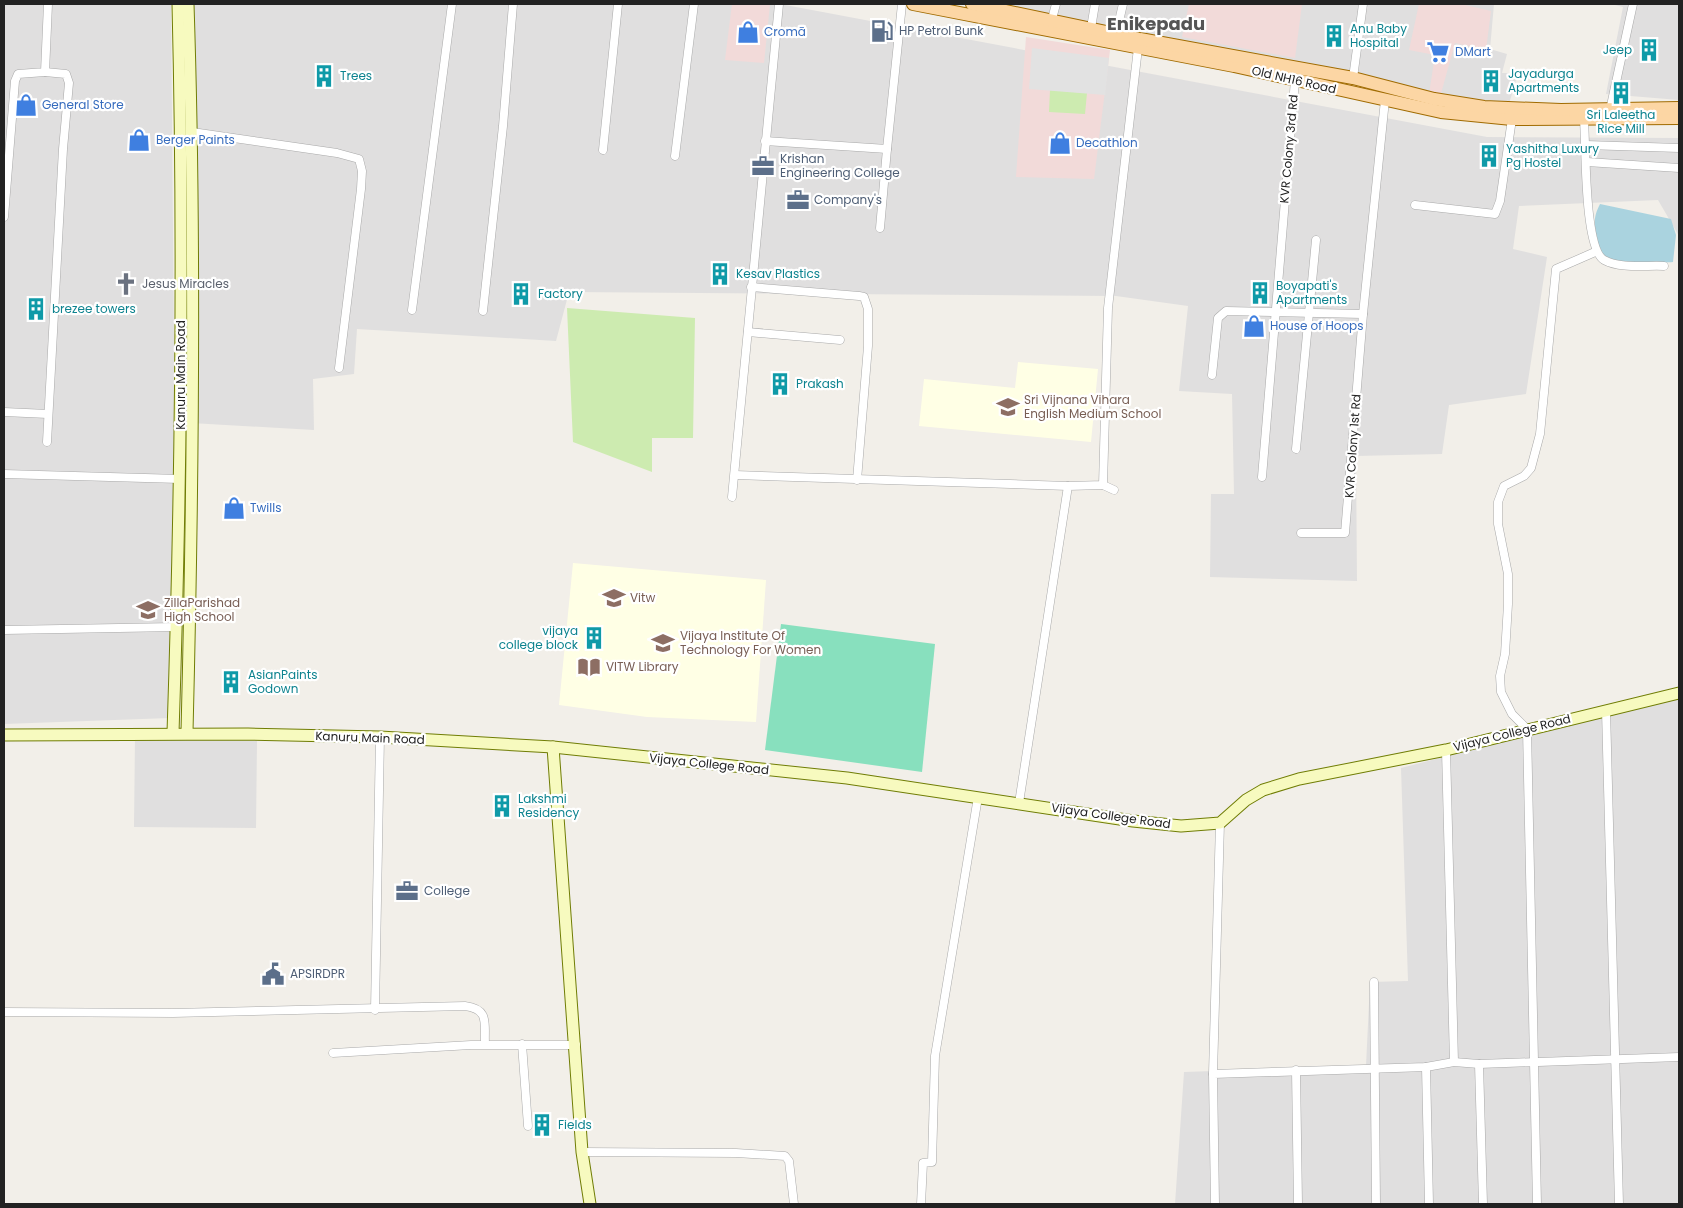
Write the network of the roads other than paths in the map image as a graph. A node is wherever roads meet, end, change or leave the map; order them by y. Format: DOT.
graph roads {
  1 [pos="48,4"];
  2 [pos="178,4"];
  3 [pos="188,4"];
  4 [pos="452,4"];
  5 [pos="513,4"];
  6 [pos="618,4"];
  7 [pos="694,4"];
  8 [pos="779,4"];
  9 [pos="902,4"];
  10 [pos="913,4"];
  11 [pos="972,4"];
  12 [pos="1056,4"];
  13 [pos="1096,4"];
  14 [pos="1123,4"];
  15 [pos="1363,4"];
  16 [pos="1633,4"];
  17 [pos="1052,20"];
  18 [pos="1091,28"];
  19 [pos="1116,34"];
  20 [pos="1138,48"];
  21 [pos="45,72"];
  22 [pos="1353,78"];
  23 [pos="1295,80"];
  24 [pos="1385,100"];
  25 [pos="1679,108"];
  26 [pos="1610,110"];
  27 [pos="1679,118"];
  28 [pos="1512,119"];
  29 [pos="1584,120"];
  30 [pos="192,132"];
  31 [pos="765,141"];
  32 [pos="1586,145"];
  33 [pos="1679,148"];
  34 [pos="888,149"];
  35 [pos="603,150"];
  36 [pos="675,156"];
  37 [pos="1587,162"];
  38 [pos="1679,168"];
  39 [pos="1415,205"];
  40 [pos="4,217"];
  41 [pos="880,228"];
  42 [pos="1316,240"];
  43 [pos="1595,252"];
  44 [pos="1664,266"];
  45 [pos="750,287"];
  46 [pos="412,310"];
  47 [pos="483,311"];
  48 [pos="1275,312"];
  49 [pos="1307,312"];
  50 [pos="1363,314"];
  51 [pos="748,332"];
  52 [pos="840,340"];
  53 [pos="186,353"];
  54 [pos="338,368"];
  55 [pos="1212,375"];
  56 [pos="4,412"];
  57 [pos="48,414"];
  58 [pos="46,442"];
  59 [pos="1296,449"];
  60 [pos="4,474"];
  61 [pos="735,475"];
  62 [pos="1262,477"];
  63 [pos="180,479"];
  64 [pos="857,480"];
  65 [pos="1103,485"];
  66 [pos="1068,486"];
  67 [pos="1114,490"];
  68 [pos="732,497"];
  69 [pos="1301,534"];
  70 [pos="178,564"];
  71 [pos="190,565"];
  72 [pos="176,627"];
  73 [pos="4,630"];
  74 [pos="1679,693"];
  75 [pos="1606,710"];
  76 [pos="1527,728"];
  77 [pos="186,732"];
  78 [pos="173,733"];
  79 [pos="4,735"];
  80 [pos="380,737"];
  81 [pos="553,747"];
  82 [pos="1446,750"];
  83 [pos="978,797"];
  84 [pos="1019,803"];
  85 [pos="1220,823"];
  86 [pos="1374,982"];
  87 [pos="375,1010"];
  88 [pos="4,1012"];
  89 [pos="485,1044"];
  90 [pos="522,1044"];
  91 [pos="576,1045"];
  92 [pos="333,1053"];
  93 [pos="1679,1057"];
  94 [pos="1614,1059"];
  95 [pos="1454,1062"];
  96 [pos="1534,1062"];
  97 [pos="1479,1064"];
  98 [pos="1426,1067"];
  99 [pos="1373,1068"];
  100 [pos="1296,1070"];
  101 [pos="1213,1074"];
  102 [pos="528,1126"];
  103 [pos="582,1152"];
  104 [pos="590,1204"];
  105 [pos="794,1204"];
  106 [pos="922,1204"];
  107 [pos="1215,1204"];
  108 [pos="1298,1204"];
  109 [pos="1376,1204"];
  110 [pos="1429,1204"];
  111 [pos="1483,1204"];
  112 [pos="1537,1204"];
  113 [pos="1619,1204"];
  1 -- 21 [label="street"];
  2 -- 53 [label="main road, Kanuru Main Road"];
  3 -- 30 [label="main road, Kanuru Main Road"];
  4 -- 46 [label="street"];
  5 -- 47 [label="street"];
  6 -- 35 [label="street"];
  7 -- 36 [label="street"];
  8 -- 31 [label="street"];
  9 -- 34 [label="street"];
  10 -- 20 [label="main road, Old NH16 Road"];
  11 -- 17 [label="main road, Old NH16 Road"];
  12 -- 17 [label="street"];
  13 -- 18 [label="street"];
  14 -- 19 [label="street"];
  15 -- 22 [label="street"];
  16 -- 26 [label="street"];
  17 -- 18 [label="main road, Old NH16 Road"];
  18 -- 19 [label="main road, Old NH16 Road"];
  19 -- 22 [label="main road, Old NH16 Road"];
  20 -- 23 [label="main road, Old NH16 Road"];
  20 -- 65 [label="street"];
  21 -- 40 [label="street"];
  21 -- 57 [label="street"];
  22 -- 26 [label="main road, Old NH16 Road"];
  23 -- 24 [label="main road, Old NH16 Road"];
  23 -- 48 [label="street, KVR Colony 3rd Rd"];
  24 -- 28 [label="main road, Old NH16 Road"];
  24 -- 50 [label="street"];
  25 -- 26 [label="main road, Old NH16 Road"];
  27 -- 29 [label="main road, Old NH16 Road"];
  28 -- 29 [label="main road, Old NH16 Road"];
  28 -- 39 [label="street"];
  29 -- 32 [label="street"];
  30 -- 53 [label="main road, Kanuru Main Road"];
  30 -- 54 [label="street"];
  31 -- 34 [label="street"];
  31 -- 45 [label="street"];
  32 -- 33 [label="street"];
  32 -- 37 [label="street"];
  34 -- 41 [label="street"];
  37 -- 38 [label="street"];
  37 -- 43 [label="street"];
  42 -- 49 [label="street"];
  43 -- 44 [label="street"];
  43 -- 76 [label="street"];
  45 -- 51 [label="street"];
  45 -- 64 [label="street"];
  48 -- 49 [label="street"];
  48 -- 55 [label="street"];
  48 -- 62 [label="street, KVR Colony 3rd Rd"];
  49 -- 50 [label="street"];
  49 -- 59 [label="street"];
  50 -- 69 [label="street, KVR Colony 1st Rd"];
  51 -- 52 [label="street"];
  51 -- 61 [label="street"];
  53 -- 63 [label="main road, Kanuru Main Road"];
  53 -- 71 [label="main road, Kanuru Main Road"];
  56 -- 57 [label="street"];
  57 -- 58 [label="street"];
  60 -- 63 [label="street"];
  61 -- 64 [label="street"];
  61 -- 68 [label="street"];
  63 -- 70 [label="main road, Kanuru Main Road"];
  64 -- 66 [label="street"];
  65 -- 66 [label="street"];
  65 -- 67 [label="street"];
  66 -- 84 [label="street"];
  70 -- 71 [label="main road"];
  70 -- 72 [label="main road, Kanuru Main Road"];
  71 -- 77 [label="main road, Kanuru Main Road"];
  72 -- 73 [label="street"];
  72 -- 78 [label="main road, Kanuru Main Road"];
  74 -- 75 [label="main road, Vijaya College Road"];
  75 -- 76 [label="main road, Vijaya College Road"];
  75 -- 94 [label="street"];
  76 -- 82 [label="main road, Vijaya College Road"];
  76 -- 96 [label="street"];
  77 -- 78 [label="main road, Kanuru Main Road"];
  77 -- 80 [label="main road, Kanuru Main Road"];
  78 -- 79 [label="main road"];
  80 -- 81 [label="main road, Kanuru Main Road"];
  80 -- 87 [label="street"];
  81 -- 83 [label="main road, Vijaya College Road"];
  81 -- 91 [label="main road"];
  82 -- 85 [label="main road, Vijaya College Road"];
  82 -- 95 [label="street"];
  83 -- 84 [label="main road, Vijaya College Road"];
  83 -- 106 [label="street"];
  84 -- 85 [label="main road, Vijaya College Road"];
  85 -- 101 [label="street"];
  86 -- 99 [label="street"];
  87 -- 88 [label="street"];
  87 -- 89 [label="street"];
  89 -- 90 [label="street"];
  89 -- 92 [label="street"];
  90 -- 91 [label="street"];
  90 -- 102 [label="street"];
  91 -- 103 [label="main road"];
  93 -- 94 [label="street"];
  94 -- 96 [label="street"];
  94 -- 113 [label="street"];
  95 -- 97 [label="street"];
  95 -- 98 [label="street"];
  96 -- 97 [label="street"];
  96 -- 112 [label="street"];
  97 -- 111 [label="street"];
  98 -- 99 [label="street"];
  98 -- 110 [label="street"];
  99 -- 100 [label="street"];
  99 -- 109 [label="street"];
  100 -- 101 [label="street"];
  100 -- 108 [label="street"];
  101 -- 107 [label="street"];
  103 -- 104 [label="main road"];
  103 -- 105 [label="street"];
}
